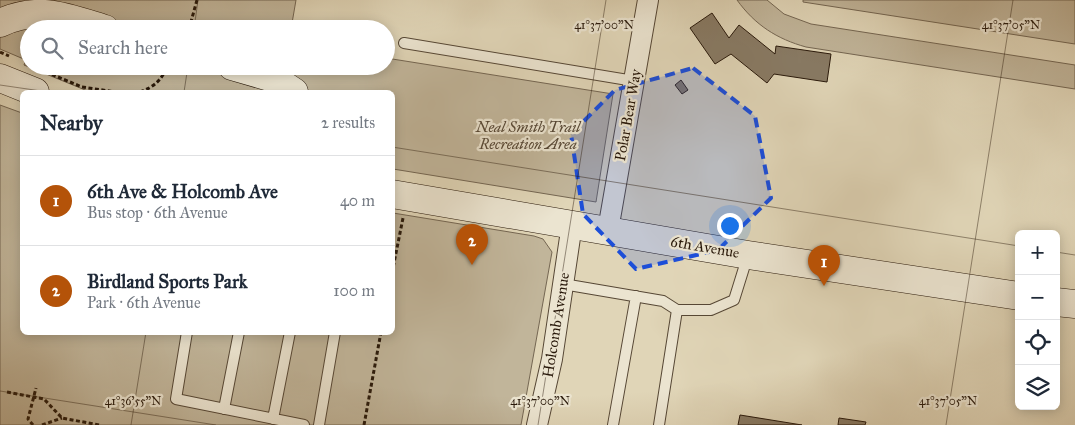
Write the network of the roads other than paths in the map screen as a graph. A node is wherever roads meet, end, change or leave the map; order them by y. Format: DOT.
graph roads {
  1 [pos="648,0"];
  2 [pos="73,20"];
  3 [pos="0,22"];
  4 [pos="404,43"];
  5 [pos="263,75"];
  6 [pos="634,81"];
  7 [pos="291,90"];
  8 [pos="398,206"];
  9 [pos="572,224"];
  10 [pos="608,230"];
  11 [pos="748,255"];
  12 [pos="563,284"];
  13 [pos="1015,295"];
  14 [pos="636,296"];
  15 [pos="1060,302"];
  16 [pos="1075,304"];
  17 [pos="677,310"];
  18 [pos="187,335"];
  19 [pos="238,335"];
  20 [pos="289,335"];
  21 [pos="334,335"];
  22 [pos="224,409"];
  23 [pos="273,419"];
  24 [pos="304,425"];
  25 [pos="319,425"];
  26 [pos="537,425"];
  27 [pos="613,425"];
  28 [pos="659,425"];
  1 -- 6 [label="street, Polar Bear Way"];
  2 -- 3 [label="main road"];
  4 -- 6 [label="lane"];
  5 -- 7 [label="main road"];
  6 -- 10 [label="street, Polar Bear Way"];
  8 -- 9 [label="main road, 6th Avenue"];
  9 -- 10 [label="main road, 6th Avenue"];
  9 -- 12 [label="street, Holcomb Avenue"];
  10 -- 11 [label="main road, 6th Avenue"];
  11 -- 13 [label="main road, 6th Avenue"];
  11 -- 17 [label="lane"];
  12 -- 14 [label="lane"];
  12 -- 26 [label="street, Holcomb Avenue"];
  14 -- 17 [label="lane"];
  14 -- 27 [label="lane"];
  15 -- 16 [label="main road"];
  17 -- 28 [label="lane"];
  18 -- 22 [label="lane"];
  19 -- 22 [label="lane"];
  20 -- 23 [label="lane"];
  21 -- 25 [label="lane"];
  22 -- 23 [label="lane"];
  23 -- 24 [label="lane"];
}
